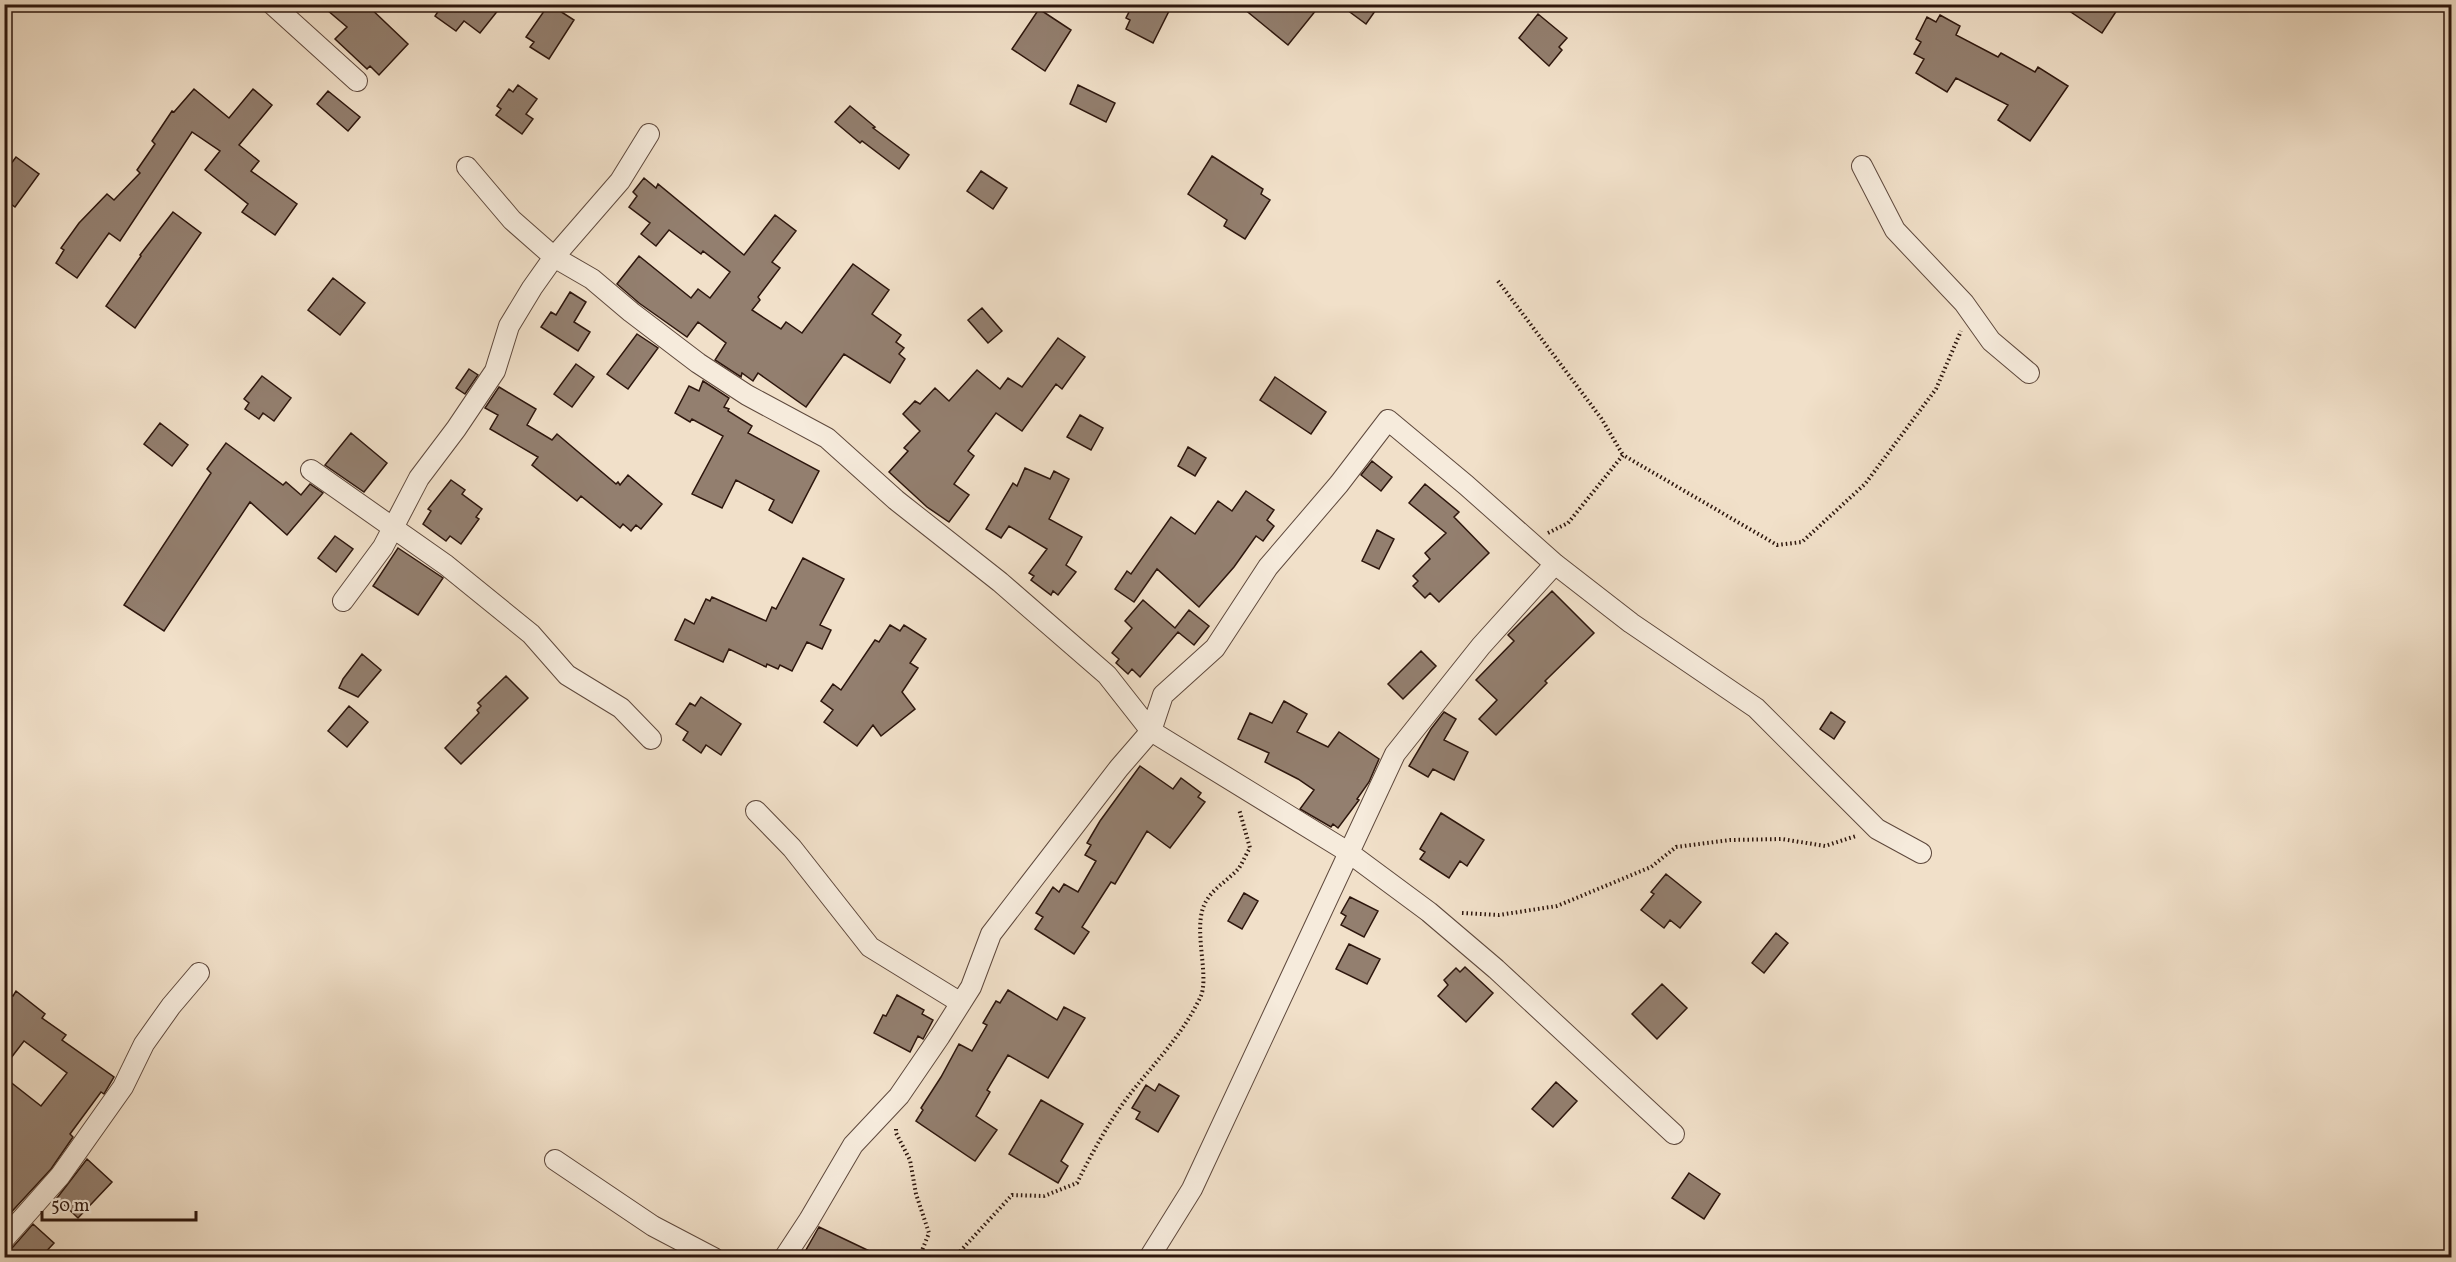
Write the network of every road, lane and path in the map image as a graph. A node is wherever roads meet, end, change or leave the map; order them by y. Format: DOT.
graph roads {
  1 [pos="273,4"];
  2 [pos="357,81"];
  3 [pos="649,134"];
  4 [pos="1862,166"];
  5 [pos="466,167"];
  6 [pos="554,257"];
  7 [pos="1498,281"];
  8 [pos="1964,303"];
  9 [pos="2029,373"];
  10 [pos="1623,455"];
  11 [pos="312,470"];
  12 [pos="392,529"];
  13 [pos="1529,542"];
  14 [pos="1555,564"];
  15 [pos="343,601"];
  16 [pos="1151,731"];
  17 [pos="651,739"];
  18 [pos="1230,779"];
  19 [pos="756,812"];
  20 [pos="1877,829"];
  21 [pos="1348,852"];
  22 [pos="1921,853"];
  23 [pos="1430,912"];
  24 [pos="199,973"];
  25 [pos="961,1003"];
  26 [pos="899,1096"];
  27 [pos="1674,1134"];
  28 [pos="555,1160"];
  29 [pos="4,1239"];
  30 [pos="714,1257"];
  31 [pos="784,1257"];
  32 [pos="919,1257"];
  33 [pos="954,1257"];
  34 [pos="1149,1257"];
  1 -- 2 [label="street"];
  3 -- 6 [label="street"];
  4 -- 8 [label="street"];
  5 -- 6 [label="street"];
  6 -- 12 [label="street"];
  6 -- 16 [label="street"];
  7 -- 10 [label="path"];
  8 -- 9 [label="street"];
  8 -- 10 [label="path"];
  10 -- 13 [label="path"];
  11 -- 12 [label="street"];
  12 -- 15 [label="street"];
  12 -- 17 [label="street"];
  13 -- 14 [label="street"];
  13 -- 16 [label="street"];
  14 -- 20 [label="street"];
  14 -- 21 [label="street"];
  16 -- 18 [label="street"];
  16 -- 25 [label="street"];
  18 -- 21 [label="street"];
  18 -- 33 [label="path"];
  19 -- 25 [label="street"];
  20 -- 22 [label="street"];
  20 -- 23 [label="path"];
  21 -- 23 [label="street"];
  21 -- 34 [label="street"];
  23 -- 27 [label="street"];
  24 -- 29 [label="street"];
  25 -- 26 [label="street"];
  26 -- 31 [label="street"];
  26 -- 32 [label="path"];
  28 -- 30 [label="street"];
}
